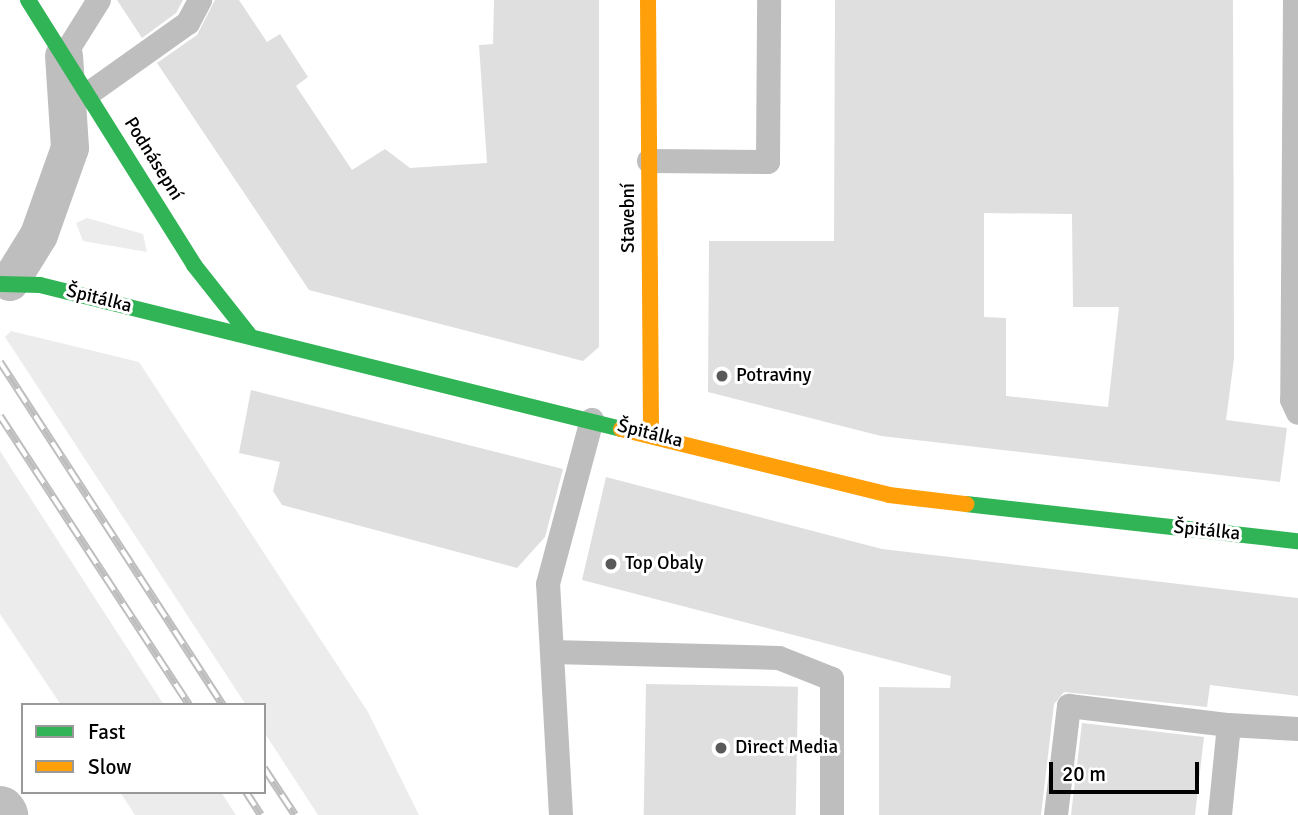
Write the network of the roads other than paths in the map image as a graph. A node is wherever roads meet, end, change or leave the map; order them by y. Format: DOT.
graph roads {
  1 [pos="28,0"];
  2 [pos="99,0"];
  3 [pos="200,0"];
  4 [pos="648,0"];
  5 [pos="769,0"];
  6 [pos="1295,0"];
  7 [pos="64,55"];
  8 [pos="88,94"];
  9 [pos="649,161"];
  10 [pos="5,283"];
  11 [pos="250,336"];
  12 [pos="1298,413"];
  13 [pos="592,420"];
  14 [pos="651,435"];
  15 [pos="1298,541"];
  16 [pos="552,652"];
  17 [pos="1229,725"];
  18 [pos="1298,729"];
  19 [pos="561,815"];
  20 [pos="832,815"];
  21 [pos="1056,815"];
  22 [pos="1220,815"];
  1 -- 7 [label="street, Podnásepní"];
  2 -- 7 [label="lane"];
  3 -- 8 [label="lane"];
  4 -- 9 [label="street, Stavební"];
  5 -- 9 [label="lane"];
  6 -- 12 [label="lane"];
  7 -- 8 [label="street, Podnásepní"];
  7 -- 10 [label="street, Špitálka"];
  8 -- 11 [label="street, Podnásepní"];
  9 -- 14 [label="street, Stavební"];
  10 -- 11 [label="street, Špitálka"];
  11 -- 13 [label="street, Špitálka"];
  13 -- 14 [label="street, Špitálka"];
  13 -- 16 [label="lane"];
  14 -- 15 [label="street, Špitálka"];
  16 -- 19 [label="lane"];
  16 -- 20 [label="lane"];
  17 -- 18 [label="lane"];
  17 -- 21 [label="lane"];
  17 -- 22 [label="lane"];
}
